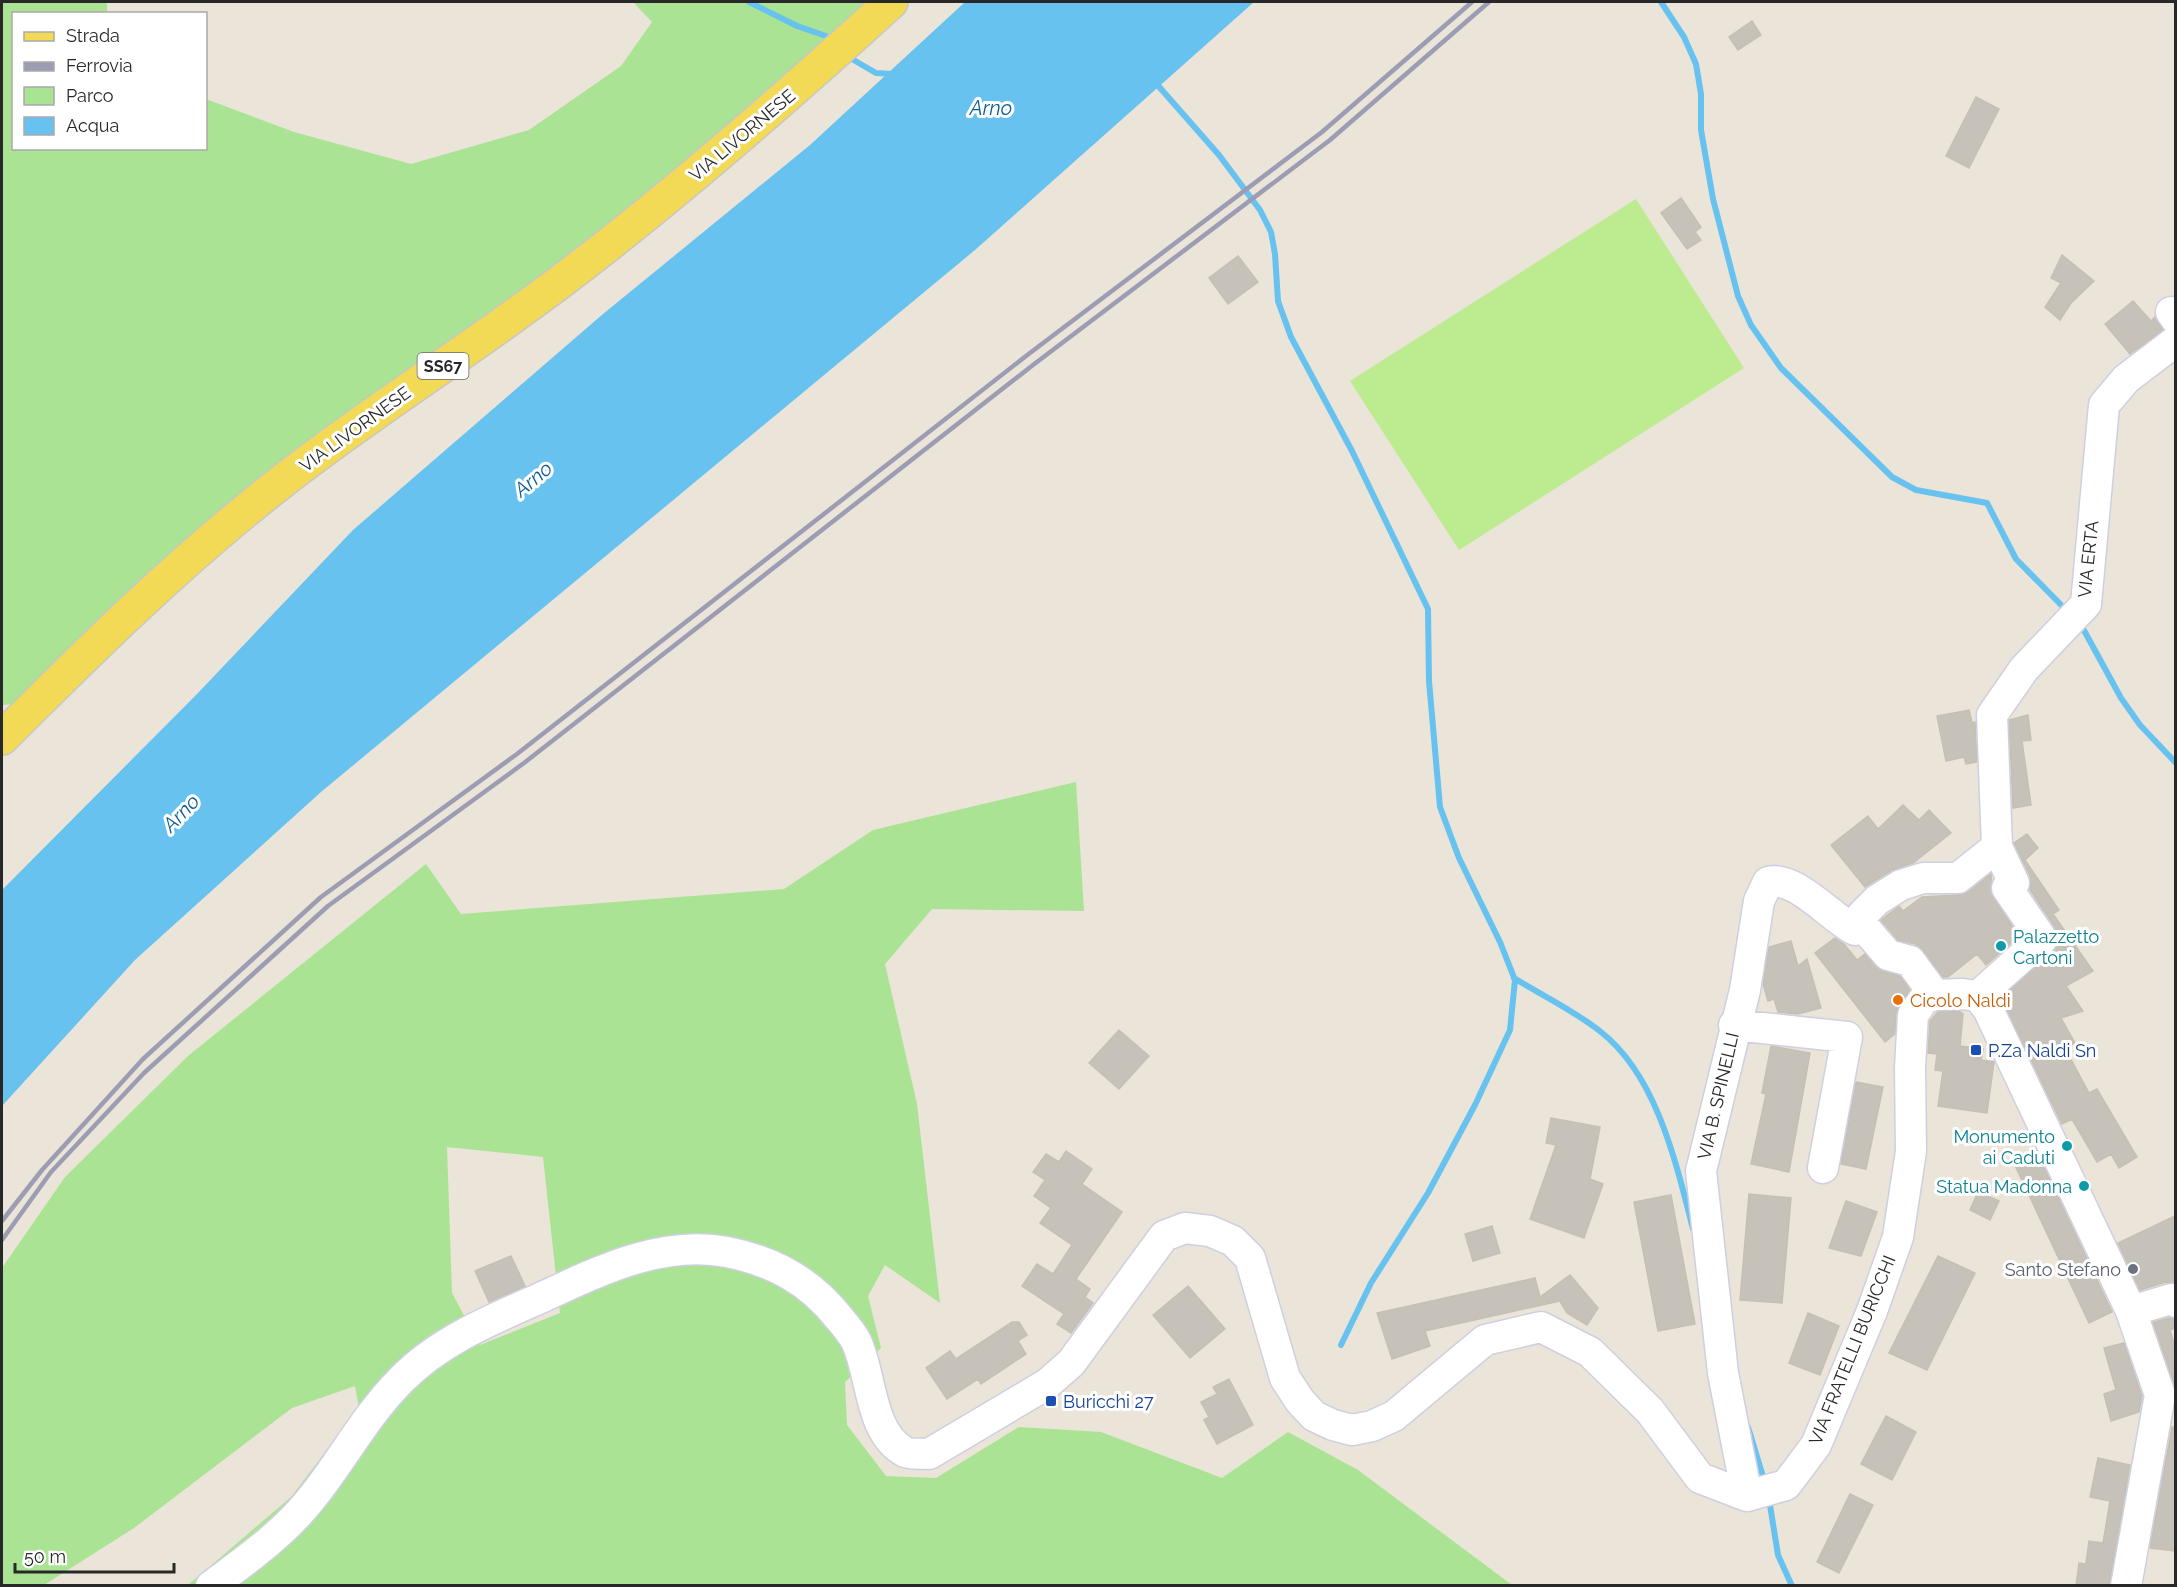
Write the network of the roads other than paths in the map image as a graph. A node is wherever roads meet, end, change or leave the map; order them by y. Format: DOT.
graph roads {
  1 [pos="891,2"];
  2 [pos="2175,341"];
  3 [pos="2,738"];
  4 [pos="1997,848"];
  5 [pos="1864,927"];
  6 [pos="1930,997"];
  7 [pos="1983,1002"];
  8 [pos="1734,1025"];
  9 [pos="1823,1168"];
  10 [pos="2175,1302"];
  11 [pos="2132,1311"];
  12 [pos="1747,1496"];
  13 [pos="211,1586"];
  14 [pos="2126,1586"];
  1 -- 3 [label="main road, VIA LIVORNESE / SS67"];
  2 -- 4 [label="street, VIA ERTA"];
  4 -- 5 [label="street"];
  4 -- 7 [label="street"];
  5 -- 6 [label="street"];
  5 -- 8 [label="street, VIA B. SPINELLI"];
  6 -- 7 [label="street"];
  6 -- 12 [label="street, VIA FRATELLI BURICCHI"];
  7 -- 11 [label="street"];
  8 -- 9 [label="street"];
  8 -- 12 [label="street, VIA B. SPINELLI"];
  10 -- 11 [label="street"];
  11 -- 14 [label="street"];
  12 -- 13 [label="street"];
}
